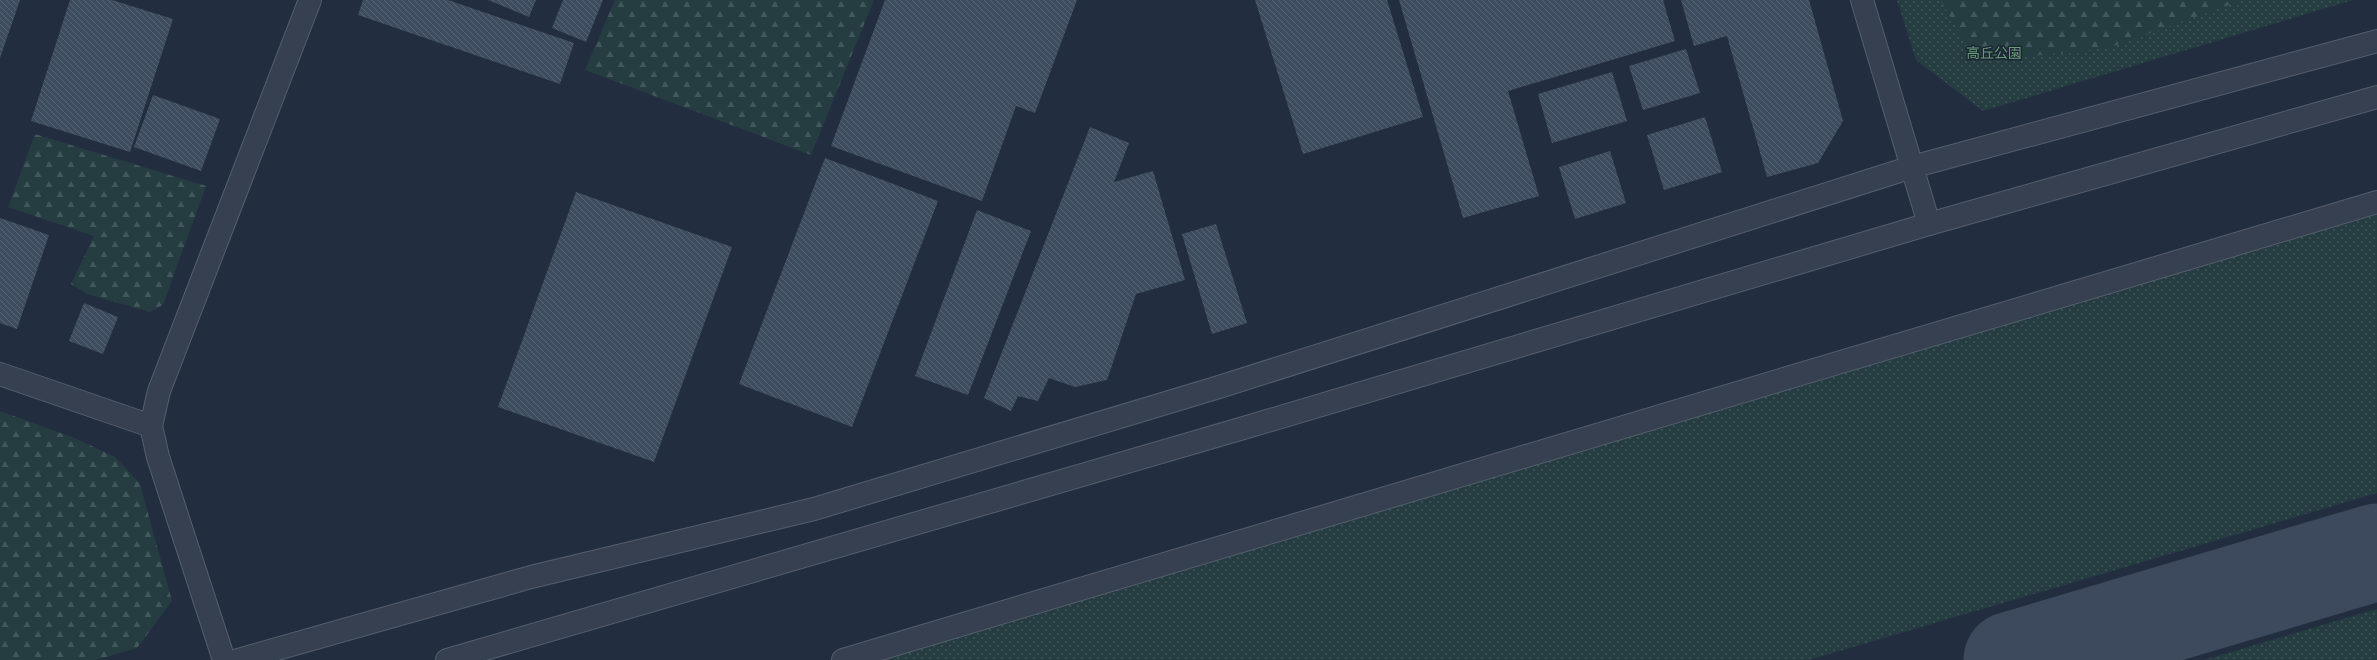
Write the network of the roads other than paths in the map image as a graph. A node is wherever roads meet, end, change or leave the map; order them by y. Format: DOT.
graph roads {
  1 [pos="310,0"];
  2 [pos="1862,0"];
  3 [pos="2377,41"];
  4 [pos="2377,97"];
  5 [pos="1912,167"];
  6 [pos="2377,202"];
  7 [pos="1929,224"];
  8 [pos="0,374"];
  9 [pos="151,426"];
  10 [pos="224,660"];
  11 [pos="238,660"];
  12 [pos="447,660"];
  13 [pos="842,660"];
  1 -- 9 [label="street"];
  2 -- 5 [label="street"];
  3 -- 5 [label="street"];
  4 -- 7 [label="street"];
  5 -- 7 [label="street"];
  5 -- 11 [label="street"];
  6 -- 13 [label="street"];
  7 -- 12 [label="street"];
  8 -- 9 [label="street"];
  9 -- 10 [label="street"];
}
